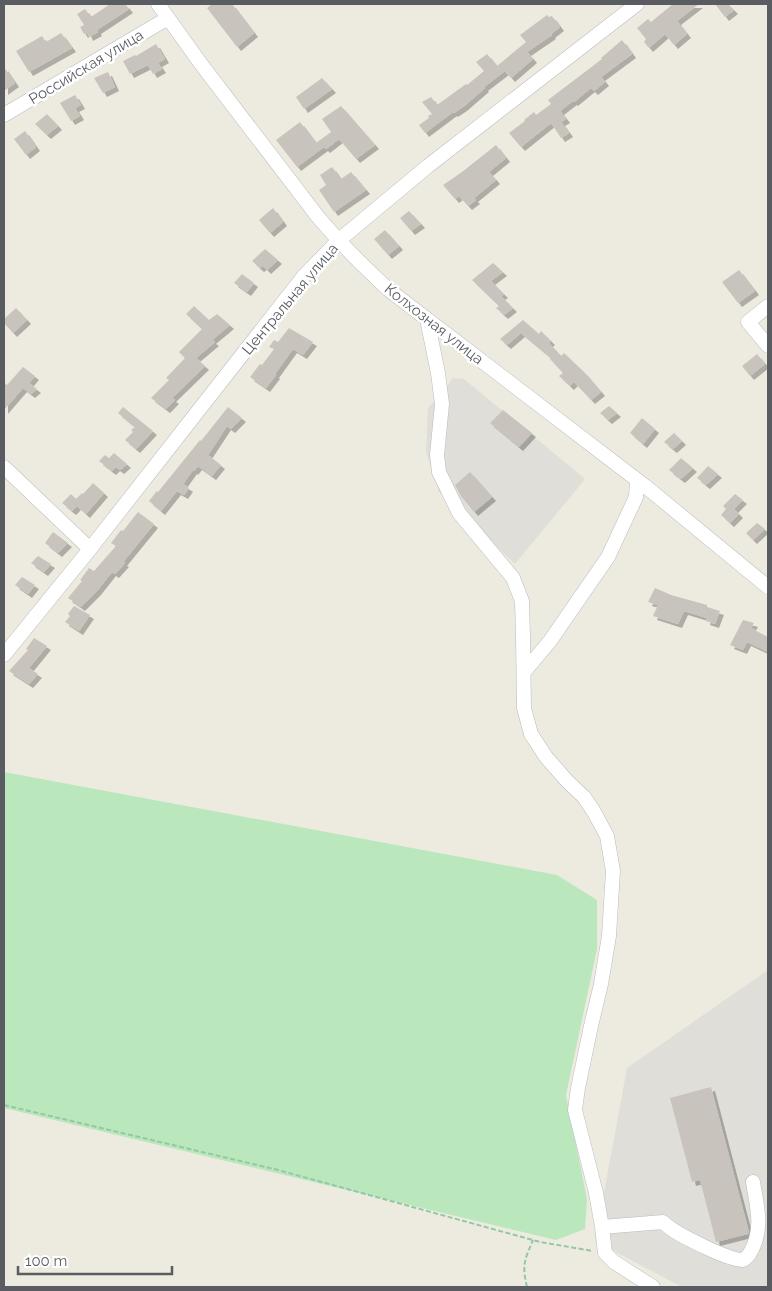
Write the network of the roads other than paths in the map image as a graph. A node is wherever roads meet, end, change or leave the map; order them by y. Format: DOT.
graph roads {
  1 [pos="158,4"];
  2 [pos="637,4"];
  3 [pos="168,18"];
  4 [pos="4,116"];
  5 [pos="338,241"];
  6 [pos="768,306"];
  7 [pos="427,319"];
  8 [pos="768,346"];
  9 [pos="4,467"];
  10 [pos="637,480"];
  11 [pos="90,549"];
  12 [pos="768,587"];
  13 [pos="4,655"];
  14 [pos="524,672"];
  15 [pos="753,1182"];
  16 [pos="602,1226"];
  17 [pos="653,1287"];
  1 -- 3 [label="street, Колхозная улица"];
  2 -- 5 [label="street, Центральная улица"];
  3 -- 4 [label="street, Российская улица"];
  3 -- 5 [label="street, Колхозная улица"];
  5 -- 7 [label="street, Колхозная улица"];
  5 -- 11 [label="street, Центральная улица"];
  6 -- 8 [label="street"];
  7 -- 10 [label="street, Колхозная улица"];
  7 -- 14 [label="street"];
  9 -- 11 [label="street"];
  10 -- 12 [label="street, Колхозная улица"];
  10 -- 14 [label="street"];
  11 -- 13 [label="street, Центральная улица"];
  14 -- 16 [label="street"];
  15 -- 16 [label="street"];
  16 -- 17 [label="street"];
}
